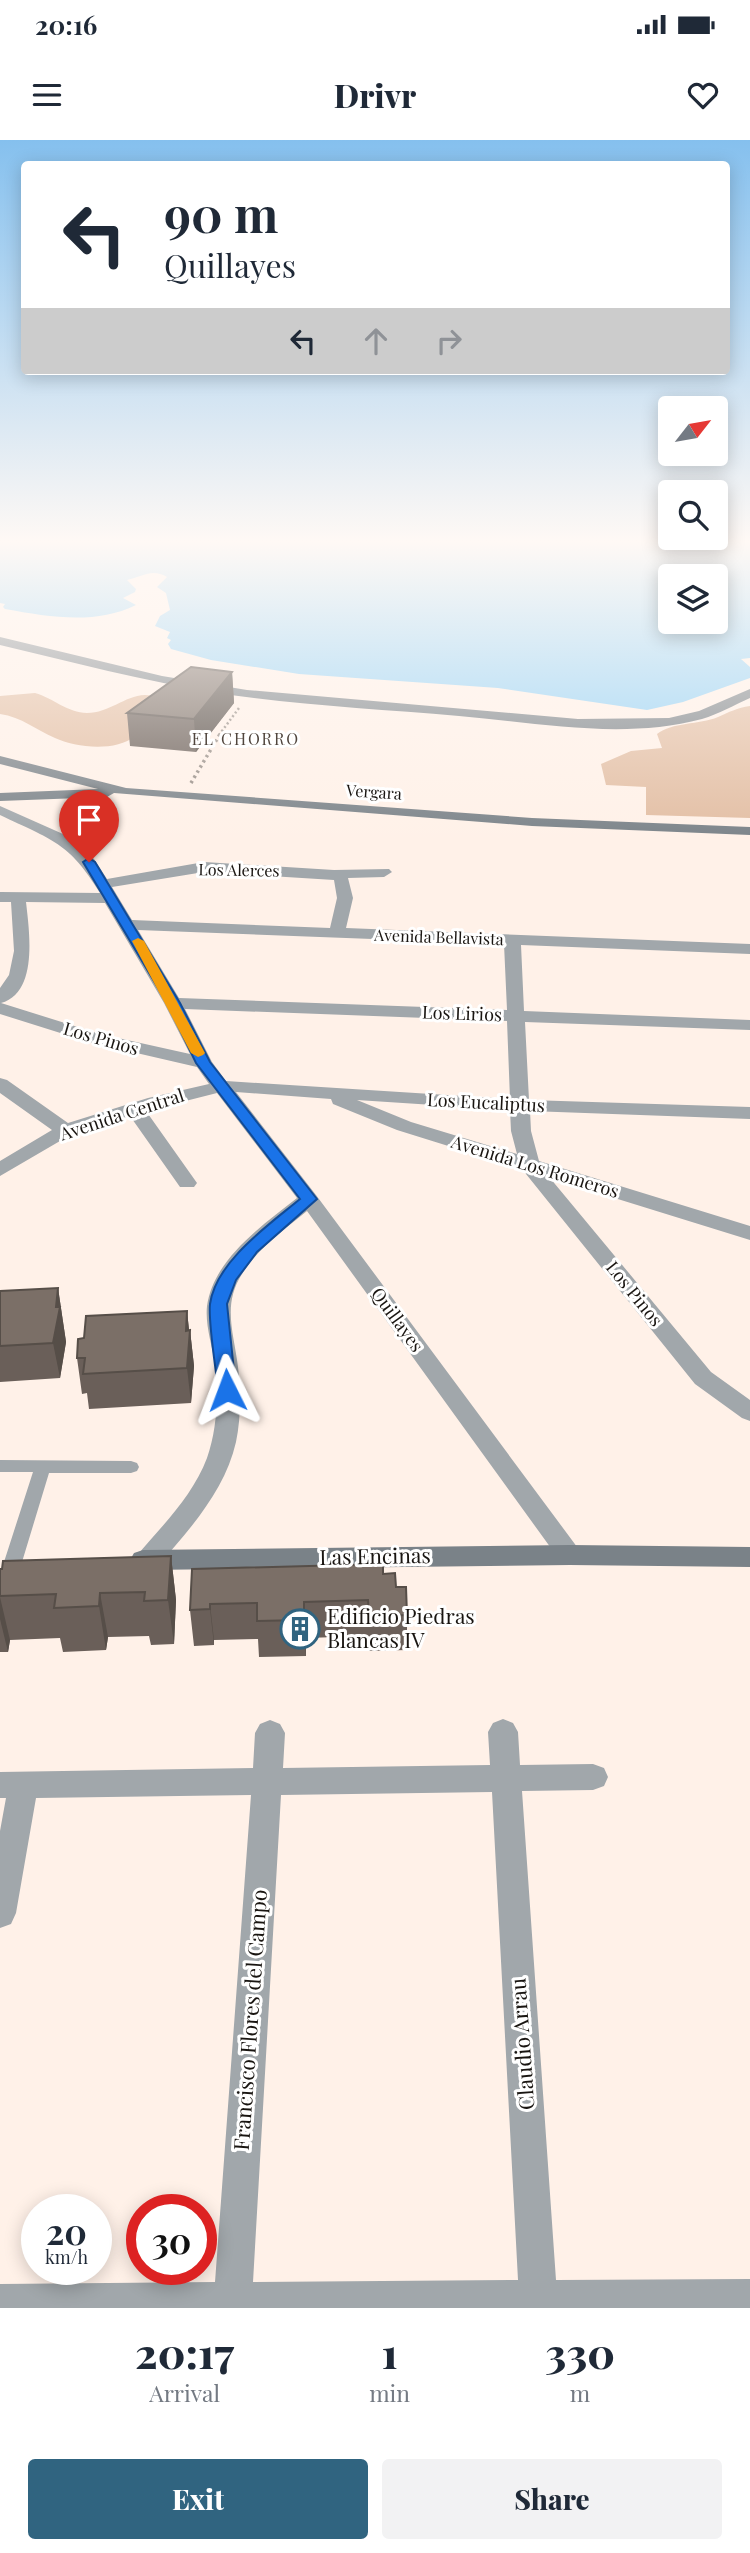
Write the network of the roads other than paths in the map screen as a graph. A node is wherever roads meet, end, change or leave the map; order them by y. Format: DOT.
graph roads {
  1 [pos="5,642"];
  2 [pos="750,693"];
  3 [pos="0,760"];
  4 [pos="127,792"];
  5 [pos="0,797"];
  6 [pos="0,810"];
  7 [pos="750,831"];
  8 [pos="384,872"];
  9 [pos="336,874"];
  10 [pos="106,891"];
  11 [pos="0,897"];
  12 [pos="18,897"];
  13 [pos="129,925"];
  14 [pos="336,933"];
  15 [pos="512,940"];
  16 [pos="746,952"];
  17 [pos="0,998"];
  18 [pos="173,1003"];
  19 [pos="0,1008"];
  20 [pos="516,1016"];
  21 [pos="750,1025"];
  22 [pos="203,1063"];
  23 [pos="0,1084"];
  24 [pos="223,1086"];
  25 [pos="323,1093"];
  26 [pos="520,1105"];
  27 [pos="134,1108"];
  28 [pos="750,1113"];
  29 [pos="65,1130"];
  30 [pos="530,1166"];
  31 [pos="0,1170"];
  32 [pos="187,1183"];
  33 [pos="309,1199"];
  34 [pos="750,1233"];
  35 [pos="750,1412"];
  36 [pos="0,1466"];
  37 [pos="43,1466"];
  38 [pos="131,1467"];
  39 [pos="570,1555"];
  40 [pos="750,1558"];
  41 [pos="121,1560"];
  42 [pos="148,1560"];
  43 [pos="40,1561"];
  44 [pos="6,1562"];
  45 [pos="503,1732"];
  46 [pos="270,1733"];
  47 [pos="593,1777"];
  48 [pos="506,1780"];
  49 [pos="267,1782"];
  50 [pos="12,1784"];
  51 [pos="0,1913"];
  52 [pos="750,2298"];
  53 [pos="0,2303"];
  54 [pos="539,2304"];
  55 [pos="232,2305"];
  1 -- 2 [label="street"];
  3 -- 4 [label="street, Vergara"];
  4 -- 5 [label="street"];
  4 -- 7 [label="street, Vergara"];
  6 -- 10 [label="street"];
  8 -- 9 [label="street, Los Alerces"];
  9 -- 10 [label="street, Los Alerces"];
  9 -- 14 [label="street"];
  10 -- 12 [label="street, Los Alerces"];
  10 -- 13 [label="street"];
  11 -- 12 [label="street, Los Alerces"];
  12 -- 17 [label="street"];
  13 -- 14 [label="street, Avenida Bellavista"];
  13 -- 18 [label="street"];
  14 -- 15 [label="street, Avenida Bellavista"];
  15 -- 16 [label="street, Avenida Bellavista"];
  15 -- 20 [label="street"];
  18 -- 20 [label="street, Los Lirios"];
  18 -- 22 [label="street"];
  19 -- 22 [label="street, Los Pinos"];
  20 -- 21 [label="street, Los Lirios"];
  20 -- 26 [label="street"];
  22 -- 24 [label="street"];
  23 -- 29 [label="street"];
  24 -- 25 [label="street, Los Eucaliptus"];
  24 -- 27 [label="street, Avenida Central"];
  24 -- 33 [label="street, Quillayes"];
  25 -- 26 [label="street, Los Eucaliptus"];
  25 -- 30 [label="street, Avenida Los Romeros"];
  26 -- 28 [label="street, Los Eucaliptus"];
  26 -- 30 [label="street"];
  27 -- 29 [label="street, Avenida Central"];
  27 -- 32 [label="street"];
  29 -- 31 [label="street, Avenida Central"];
  30 -- 34 [label="street, Avenida Los Romeros"];
  30 -- 35 [label="street, Los Pinos"];
  33 -- 39 [label="street, Quillayes"];
  33 -- 42 [label="street"];
  36 -- 37 [label="lane"];
  37 -- 38 [label="lane"];
  37 -- 44 [label="lane"];
  39 -- 40 [label="street, Las Encinas"];
  39 -- 42 [label="street, Las Encinas"];
  41 -- 42 [label="street, Las Encinas"];
  43 -- 44 [label="street"];
  45 -- 48 [label="street, Claudio Arrau"];
  46 -- 49 [label="street, Francisco Flores del Campo"];
  47 -- 48 [label="street"];
  48 -- 49 [label="street"];
  48 -- 54 [label="street, Claudio Arrau"];
  49 -- 50 [label="street"];
  49 -- 55 [label="street, Francisco Flores del Campo"];
  50 -- 51 [label="street"];
  52 -- 54 [label="street"];
  53 -- 55 [label="street"];
  54 -- 55 [label="street"];
}
